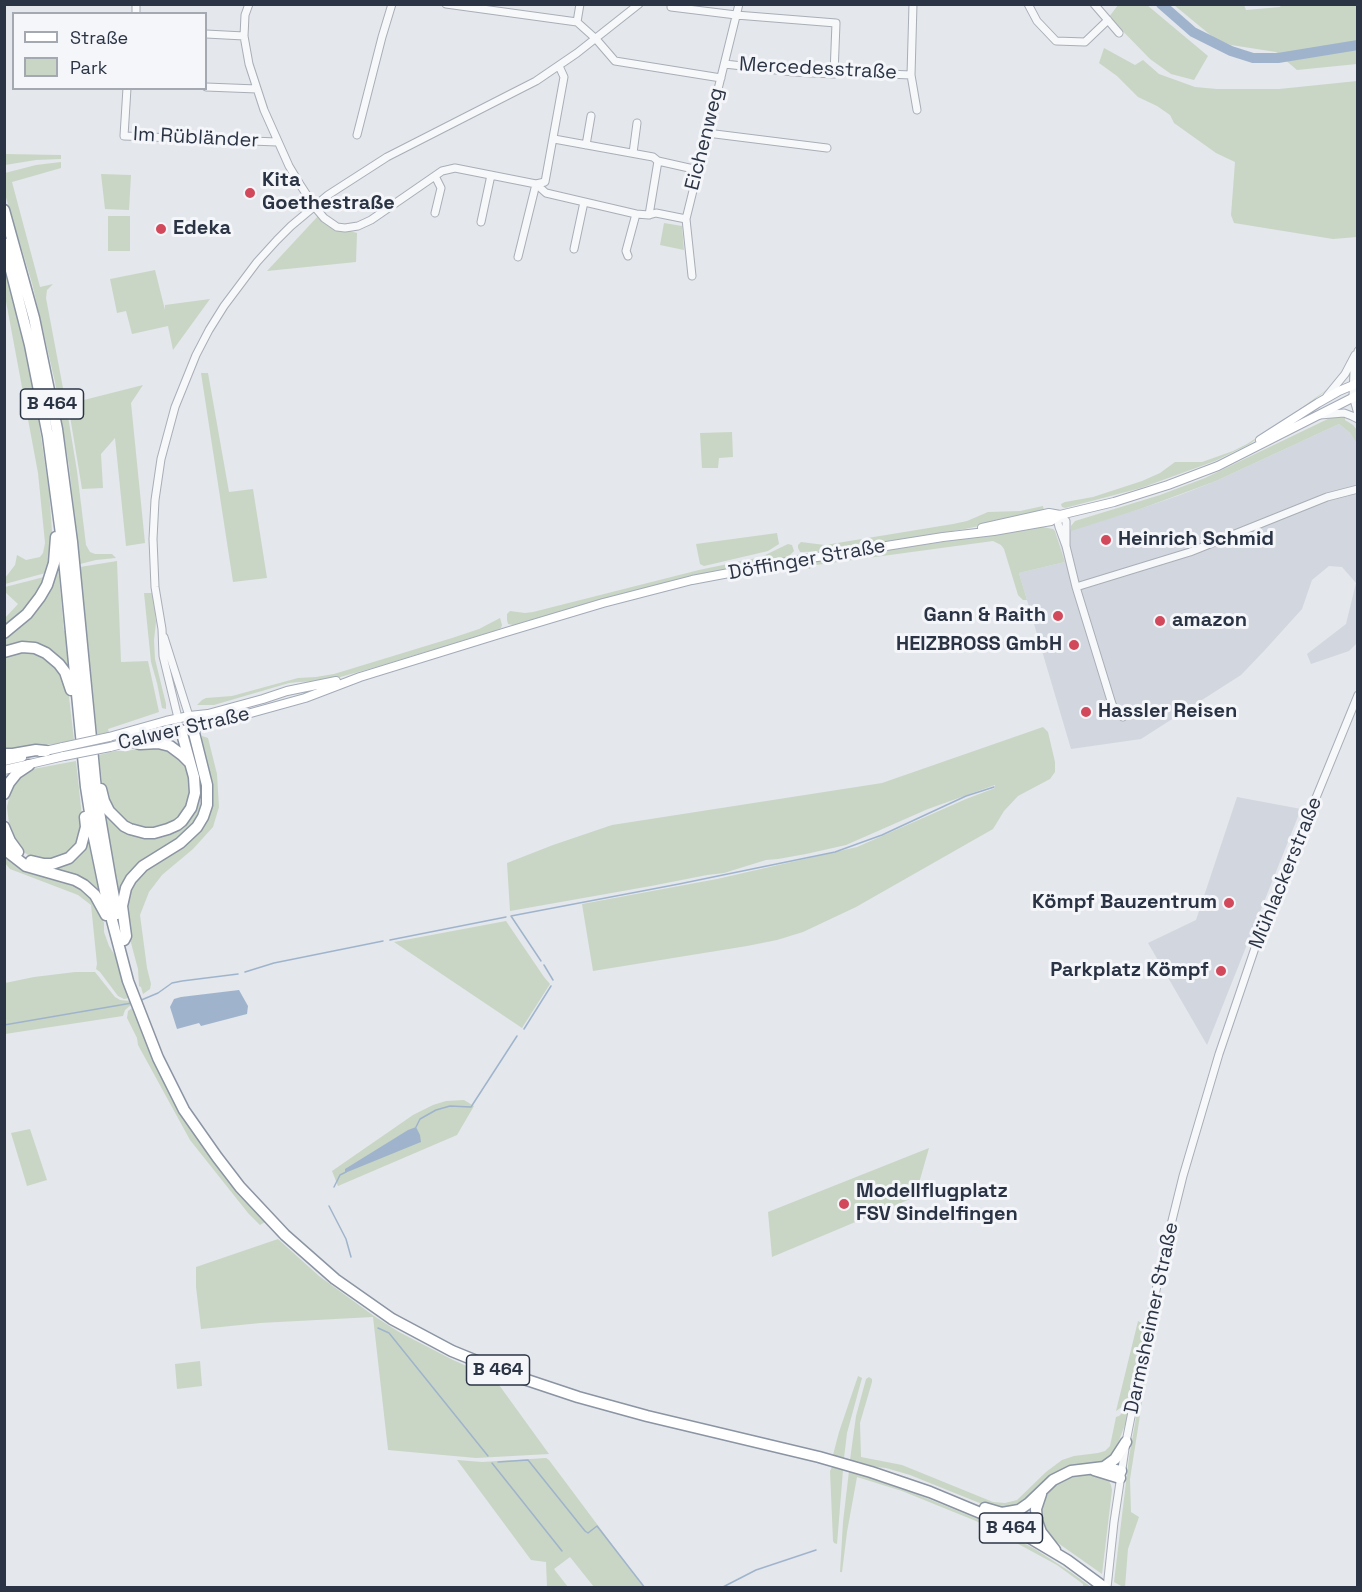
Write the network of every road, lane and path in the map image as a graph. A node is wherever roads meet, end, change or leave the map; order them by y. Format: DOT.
graph roads {
  1 [pos="249,4"];
  2 [pos="392,4"];
  3 [pos="446,4"];
  4 [pos="580,4"];
  5 [pos="639,4"];
  6 [pos="739,4"];
  7 [pos="913,4"];
  8 [pos="1028,4"];
  9 [pos="1094,4"];
  10 [pos="471,6"];
  11 [pos="671,7"];
  12 [pos="736,15"];
  13 [pos="1108,20"];
  14 [pos="577,22"];
  15 [pos="1119,33"];
  16 [pos="207,34"];
  17 [pos="244,36"];
  18 [pos="596,39"];
  19 [pos="725,64"];
  20 [pos="559,66"];
  21 [pos="834,74"];
  22 [pos="911,75"];
  23 [pos="720,78"];
  24 [pos="207,87"];
  25 [pos="257,89"];
  26 [pos="127,90"];
  27 [pos="918,110"];
  28 [pos="591,116"];
  29 [pos="638,123"];
  30 [pos="706,133"];
  31 [pos="357,135"];
  32 [pos="554,139"];
  33 [pos="277,142"];
  34 [pos="586,144"];
  35 [pos="827,148"];
  36 [pos="633,153"];
  37 [pos="658,161"];
  38 [pos="698,170"];
  39 [pos="490,175"];
  40 [pos="435,176"];
  41 [pos="537,184"];
  42 [pos="584,202"];
  43 [pos="314,206"];
  44 [pos="4,210"];
  45 [pos="435,213"];
  46 [pos="636,214"];
  47 [pos="649,215"];
  48 [pos="686,219"];
  49 [pos="481,222"];
  50 [pos="4,243"];
  51 [pos="574,249"];
  52 [pos="628,256"];
  53 [pos="518,257"];
  54 [pos="692,276"];
  55 [pos="1358,351"];
  56 [pos="1356,384"];
  57 [pos="1355,395"];
  58 [pos="1323,400"];
  59 [pos="1358,414"];
  60 [pos="1318,415"];
  61 [pos="1358,419"];
  62 [pos="1254,448"];
  63 [pos="1358,489"];
  64 [pos="57,504"];
  65 [pos="1060,515"];
  66 [pos="671,586"];
  67 [pos="1076,586"];
  68 [pos="162,629"];
  69 [pos="4,633"];
  70 [pos="4,652"];
  71 [pos="360,677"];
  72 [pos="1358,695"];
  73 [pos="79,714"];
  74 [pos="189,716"];
  75 [pos="1123,717"];
  76 [pos="177,718"];
  77 [pos="89,725"];
  78 [pos="193,729"];
  79 [pos="181,730"];
  80 [pos="131,741"];
  81 [pos="46,751"];
  82 [pos="64,752"];
  83 [pos="4,754"];
  84 [pos="4,761"];
  85 [pos="190,763"];
  86 [pos="29,765"];
  87 [pos="4,770"];
  88 [pos="86,788"];
  89 [pos="4,794"];
  90 [pos="4,827"];
  91 [pos="4,846"];
  92 [pos="124,939"];
  93 [pos="122,960"];
  94 [pos="134,988"];
  95 [pos="1219,1054"];
  96 [pos="1126,1442"];
  97 [pos="1104,1467"];
  98 [pos="1092,1469"];
  99 [pos="1121,1475"];
  100 [pos="1042,1491"];
  101 [pos="964,1505"];
  102 [pos="1057,1554"];
  103 [pos="1106,1587"];
  1 -- 17 [label="street"];
  2 -- 31 [label="street"];
  3 -- 10 [label="street"];
  4 -- 14 [label="street"];
  5 -- 18 [label="street"];
  6 -- 12 [label="street, Eichenweg"];
  7 -- 22 [label="street"];
  8 -- 13 [label="street"];
  9 -- 13 [label="street"];
  10 -- 14 [label="street"];
  11 -- 12 [label="street"];
  12 -- 19 [label="street, Eichenweg"];
  12 -- 21 [label="street"];
  13 -- 15 [label="street"];
  14 -- 18 [label="street, Mercedesstraße"];
  16 -- 17 [label="street"];
  17 -- 25 [label="street"];
  18 -- 20 [label="street"];
  18 -- 23 [label="street, Mercedesstraße"];
  19 -- 21 [label="street, Mercedesstraße"];
  19 -- 23 [label="street, Eichenweg"];
  20 -- 32 [label="street"];
  20 -- 43 [label="street"];
  21 -- 22 [label="street, Mercedesstraße"];
  22 -- 27 [label="street"];
  23 -- 30 [label="street, Eichenweg"];
  24 -- 25 [label="street"];
  25 -- 33 [label="street"];
  26 -- 33 [label="street, Im Rübländer"];
  28 -- 34 [label="street"];
  29 -- 36 [label="street"];
  30 -- 35 [label="street"];
  30 -- 38 [label="street, Eichenweg"];
  32 -- 34 [label="street"];
  32 -- 41 [label="street"];
  33 -- 43 [label="street"];
  34 -- 36 [label="street"];
  36 -- 37 [label="street"];
  37 -- 38 [label="street"];
  37 -- 47 [label="street"];
  38 -- 48 [label="street, Eichenweg"];
  39 -- 40 [label="street"];
  39 -- 41 [label="street"];
  39 -- 49 [label="street"];
  40 -- 43 [label="street"];
  40 -- 45 [label="street"];
  41 -- 42 [label="street"];
  41 -- 53 [label="street"];
  42 -- 46 [label="street"];
  42 -- 51 [label="street"];
  43 -- 68 [label="street"];
  44 -- 77 [label="highway, B 464"];
  46 -- 47 [label="street"];
  46 -- 52 [label="street"];
  47 -- 48 [label="street"];
  48 -- 54 [label="street, Eichenweg"];
  50 -- 64 [label="highway, B 464"];
  55 -- 56 [label="street"];
  55 -- 58 [label="street"];
  56 -- 57 [label="street"];
  56 -- 58 [label="main road, Döffinger Straße"];
  57 -- 59 [label="street"];
  57 -- 60 [label="main road, Döffinger Straße"];
  58 -- 62 [label="main road, Döffinger Straße"];
  60 -- 61 [label="street"];
  60 -- 62 [label="main road, Döffinger Straße"];
  62 -- 65 [label="main road, Döffinger Straße"];
  63 -- 67 [label="street"];
  64 -- 69 [label="highway"];
  64 -- 73 [label="highway, B 464"];
  65 -- 66 [label="main road, Döffinger Straße"];
  65 -- 67 [label="street"];
  66 -- 71 [label="main road, Calwer Straße"];
  67 -- 75 [label="street"];
  68 -- 74 [label="street"];
  68 -- 76 [label="street"];
  70 -- 73 [label="highway"];
  71 -- 74 [label="main road, Calwer Straße"];
  71 -- 78 [label="main road, Calwer Straße"];
  72 -- 95 [label="street, Mühlackerstraße"];
  73 -- 88 [label="highway, B 464"];
  74 -- 76 [label="main road, Calwer Straße"];
  74 -- 78 [label="main road"];
  76 -- 79 [label="main road"];
  76 -- 82 [label="main road, Calwer Straße, bridge"];
  77 -- 85 [label="highway"];
  77 -- 92 [label="highway, B 464"];
  78 -- 79 [label="main road, Calwer Straße"];
  78 -- 92 [label="highway"];
  79 -- 80 [label="main road, Calwer Straße"];
  79 -- 85 [label="highway"];
  80 -- 82 [label="main road, Calwer Straße, bridge"];
  80 -- 85 [label="highway"];
  81 -- 82 [label="main road, Calwer Straße"];
  81 -- 83 [label="highway"];
  81 -- 84 [label="main road, Calwer Straße"];
  82 -- 86 [label="main road, Calwer Straße"];
  86 -- 87 [label="main road, Calwer Straße"];
  86 -- 89 [label="highway"];
  88 -- 90 [label="highway"];
  88 -- 93 [label="highway, B 464"];
  91 -- 93 [label="highway"];
  92 -- 94 [label="highway, B 464"];
  93 -- 94 [label="highway, B 464"];
  94 -- 101 [label="highway, B 464"];
  95 -- 96 [label="street, Darmsheimer Straße"];
  96 -- 97 [label="highway"];
  96 -- 99 [label="street, Darmsheimer Straße"];
  97 -- 98 [label="highway"];
  97 -- 99 [label="highway"];
  98 -- 99 [label="highway"];
  98 -- 100 [label="highway"];
  99 -- 103 [label="street, Darmsheimer Straße"];
  100 -- 101 [label="highway"];
  100 -- 102 [label="highway"];
  101 -- 102 [label="highway, B 464"];
  102 -- 103 [label="highway, B 464"];
}
